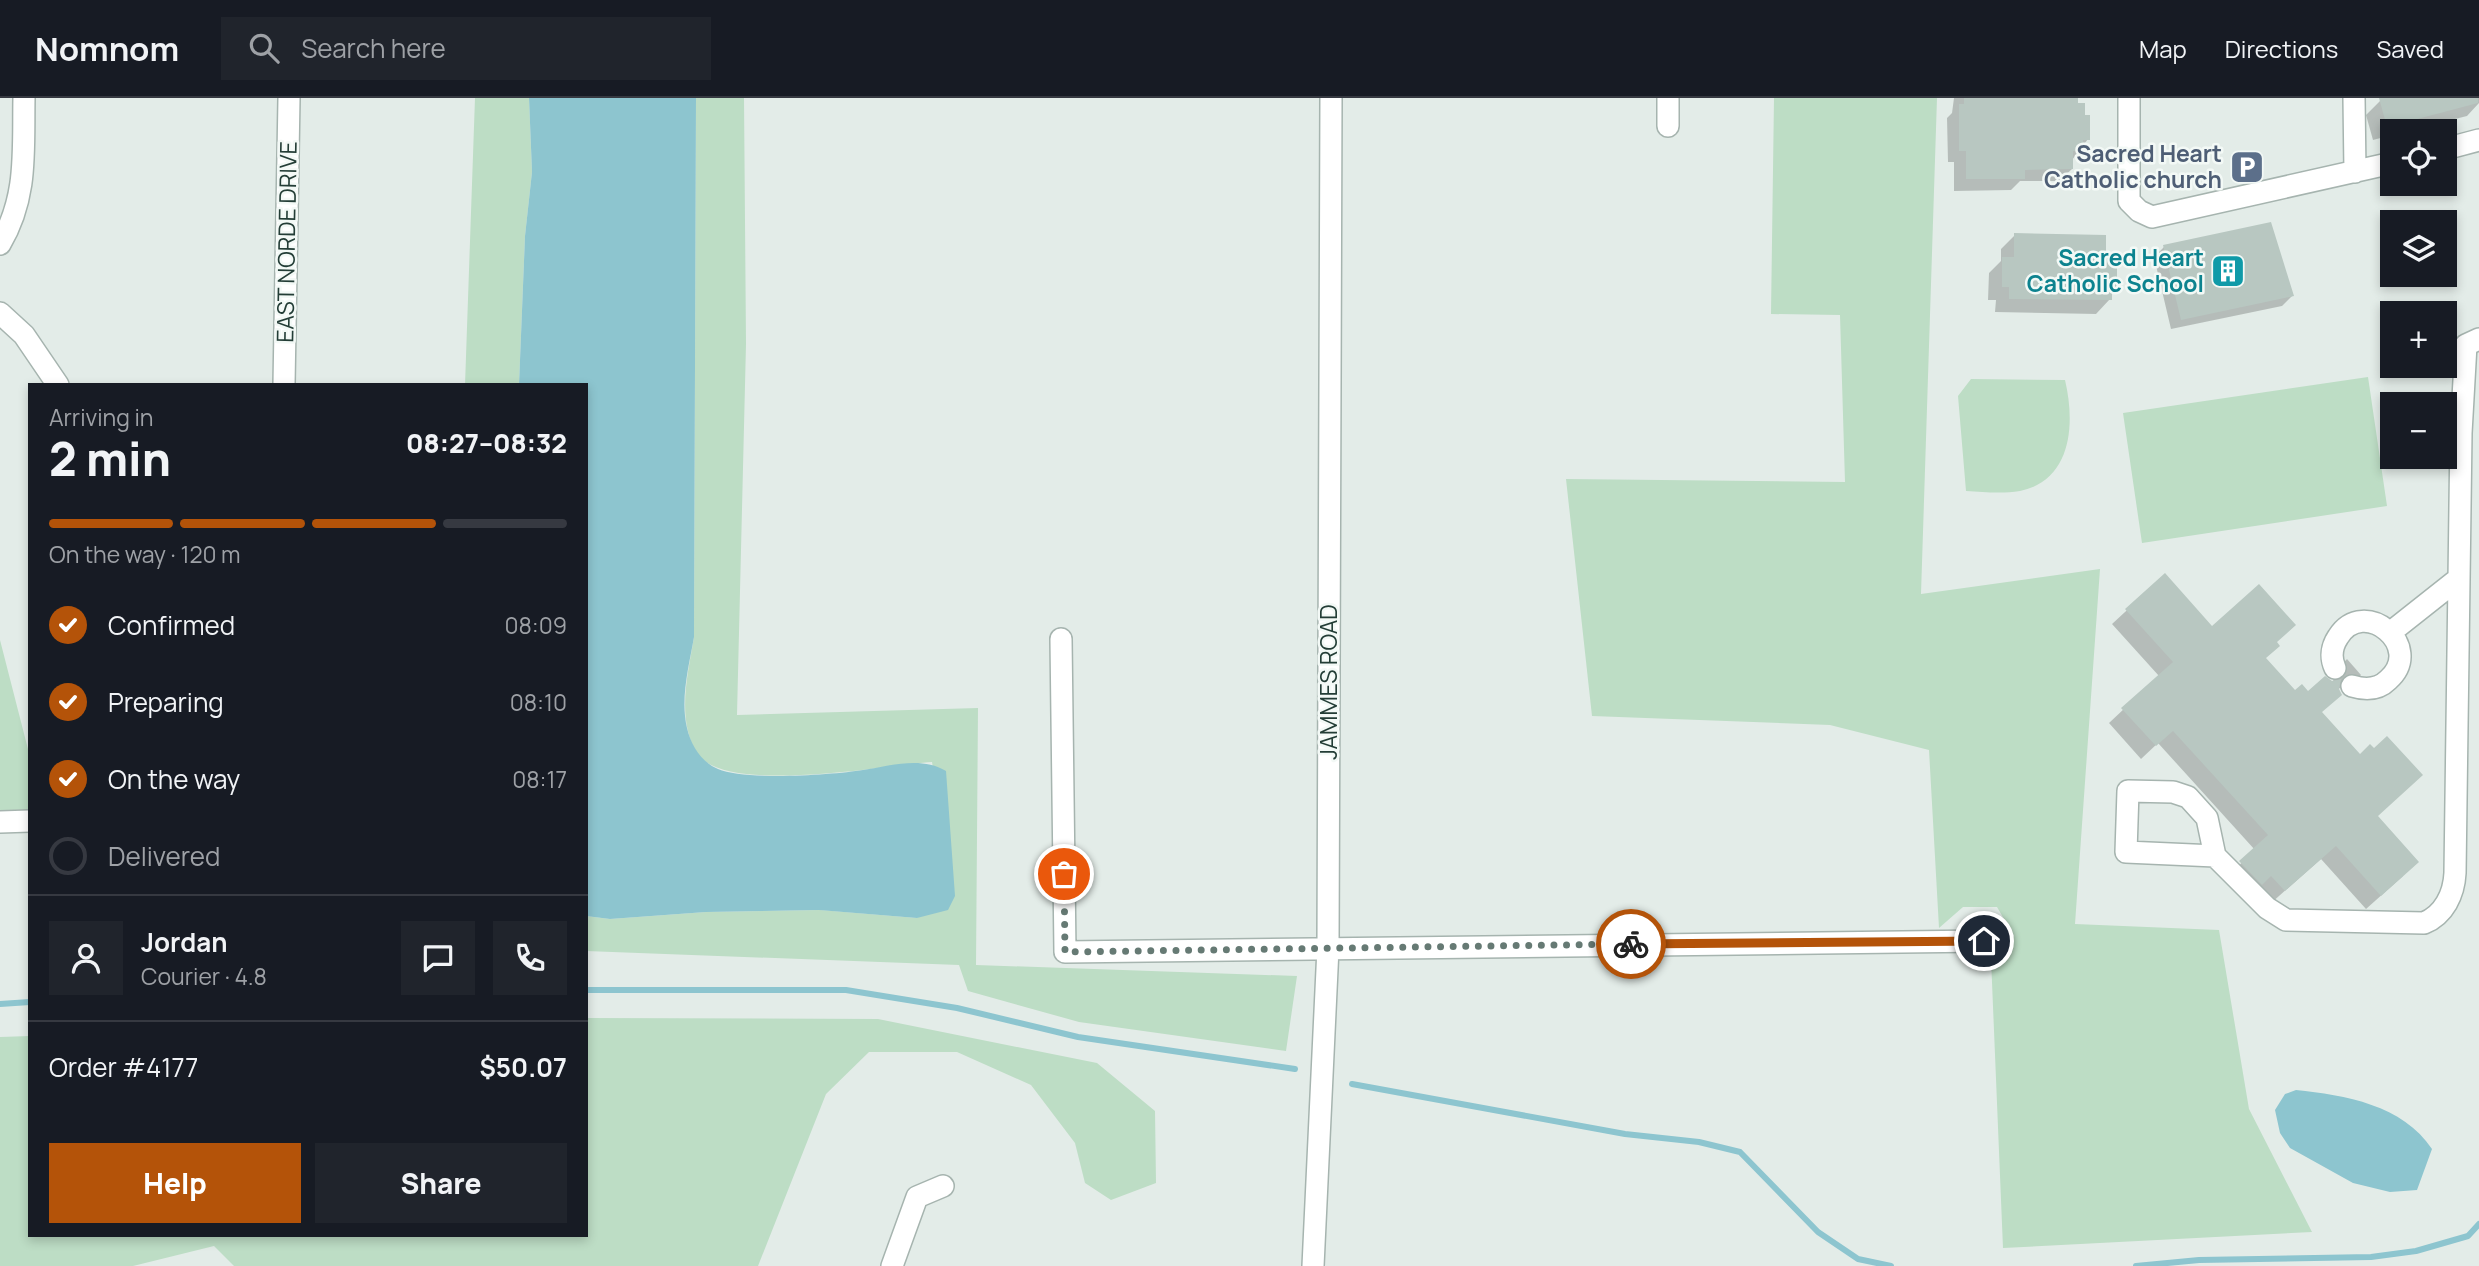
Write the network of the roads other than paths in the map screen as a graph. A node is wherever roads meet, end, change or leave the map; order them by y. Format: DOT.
graph roads {
  1 [pos="23,98"];
  2 [pos="289,98"];
  3 [pos="1331,98"];
  4 [pos="1668,98"];
  5 [pos="2129,98"];
  6 [pos="2354,98"];
  7 [pos="1668,126"];
  8 [pos="2479,140"];
  9 [pos="2457,146"];
  10 [pos="2380,166"];
  11 [pos="2355,172"];
  12 [pos="0,244"];
  13 [pos="0,313"];
  14 [pos="2479,339"];
  15 [pos="57,383"];
  16 [pos="284,383"];
  17 [pos="2458,579"];
  18 [pos="2391,632"];
  19 [pos="1061,639"];
  20 [pos="2335,668"];
  21 [pos="2352,686"];
  22 [pos="28,821"];
  23 [pos="0,822"];
  24 [pos="2215,856"];
  25 [pos="1984,941"];
  26 [pos="1328,948"];
  27 [pos="943,1186"];
  28 [pos="892,1266"];
  29 [pos="1313,1266"];
  1 -- 12 [label="street"];
  2 -- 16 [label="street, EAST NORDE DRIVE"];
  3 -- 26 [label="street, JAMMES ROAD"];
  4 -- 7 [label="street"];
  5 -- 11 [label="street"];
  6 -- 11 [label="street"];
  8 -- 9 [label="street"];
  10 -- 11 [label="street"];
  13 -- 15 [label="street"];
  14 -- 17 [label="street"];
  17 -- 18 [label="street"];
  17 -- 24 [label="street"];
  18 -- 20 [label="street"];
  18 -- 21 [label="street"];
  19 -- 26 [label="street"];
  22 -- 23 [label="street"];
  24 -- 24 [label="street"];
  25 -- 26 [label="street"];
  26 -- 29 [label="street, JAMMES ROAD"];
  27 -- 28 [label="street"];
}
